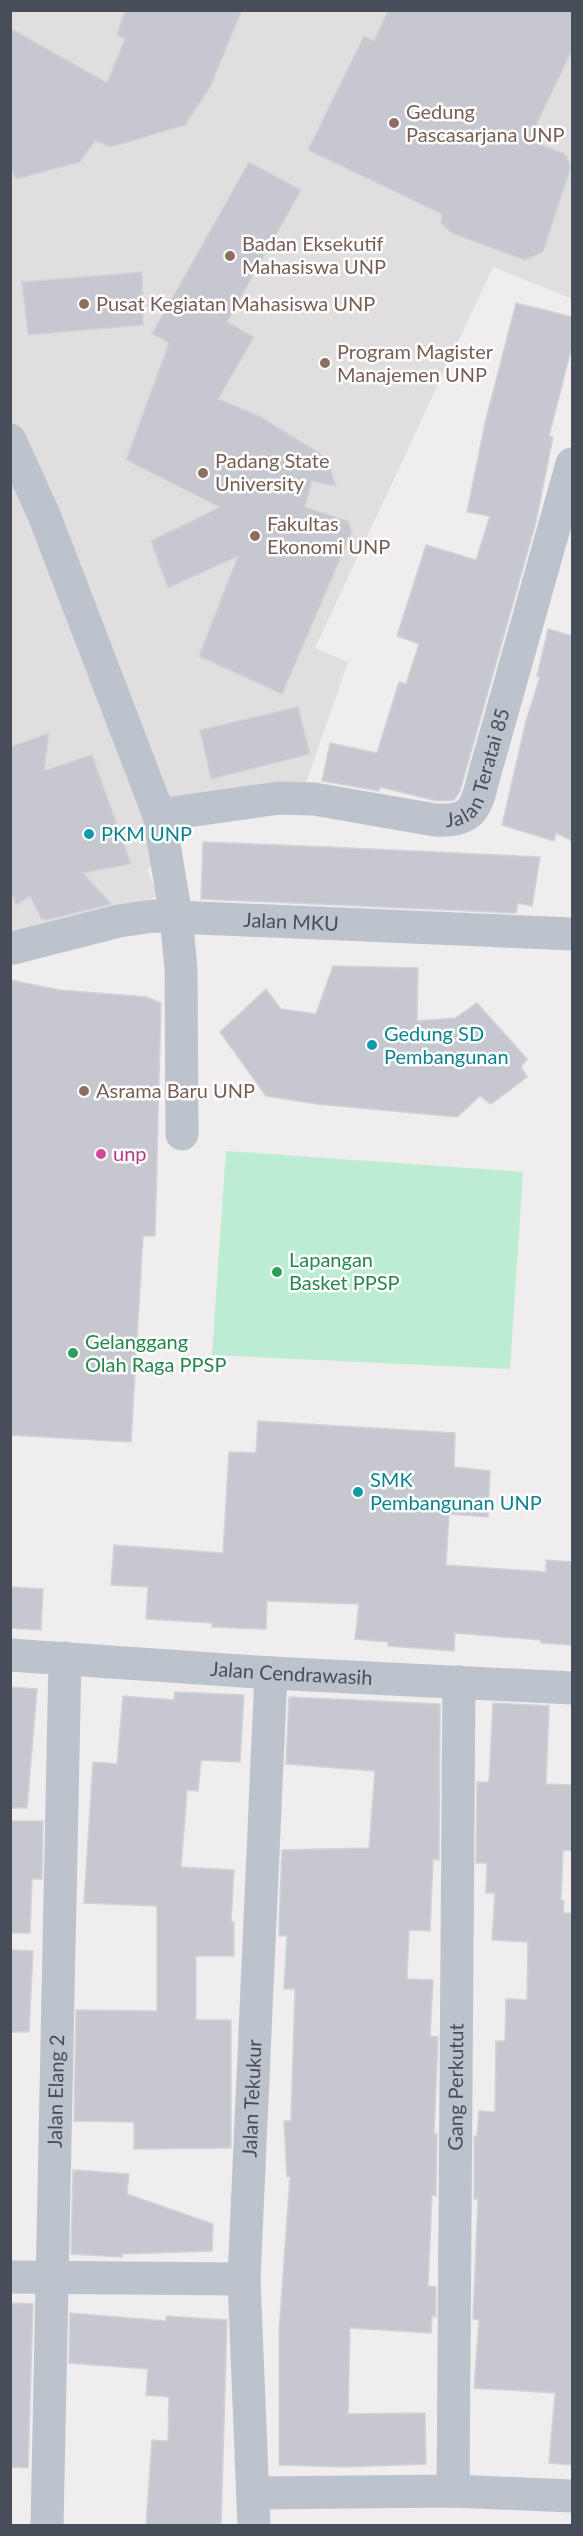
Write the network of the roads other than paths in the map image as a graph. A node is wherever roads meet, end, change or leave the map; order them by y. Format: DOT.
graph roads {
  1 [pos="10,440"];
  2 [pos="573,464"];
  3 [pos="159,815"];
  4 [pos="176,916"];
  5 [pos="573,934"];
  6 [pos="13,948"];
  7 [pos="182,1134"];
  8 [pos="10,1655"];
  9 [pos="65,1658"];
  10 [pos="271,1673"];
  11 [pos="459,1682"];
  12 [pos="573,1688"];
  13 [pos="10,2277"];
  14 [pos="54,2278"];
  15 [pos="244,2279"];
  16 [pos="453,2491"];
  17 [pos="254,2493"];
  18 [pos="573,2496"];
  19 [pos="47,2526"];
  20 [pos="254,2526"];
  1 -- 3 [label="street"];
  2 -- 3 [label="street, Jalan Teratai 85"];
  3 -- 4 [label="street"];
  4 -- 5 [label="street, Jalan MKU"];
  4 -- 6 [label="street, Jalan MKU"];
  4 -- 7 [label="street"];
  8 -- 9 [label="street, Jalan Cendrawasih"];
  9 -- 10 [label="street, Jalan Cendrawasih"];
  9 -- 14 [label="street, Jalan Elang 2"];
  10 -- 11 [label="street, Jalan Cendrawasih"];
  10 -- 15 [label="street, Jalan Tekukur"];
  11 -- 12 [label="street, Jalan Cendrawasih"];
  11 -- 16 [label="street, Gang Perkutut"];
  13 -- 14 [label="street"];
  14 -- 15 [label="street"];
  14 -- 19 [label="street, Jalan Elang 2"];
  15 -- 17 [label="street, Jalan Tekukur"];
  16 -- 17 [label="street"];
  16 -- 18 [label="street"];
  17 -- 20 [label="street, Jalan Tekukur"];
}
